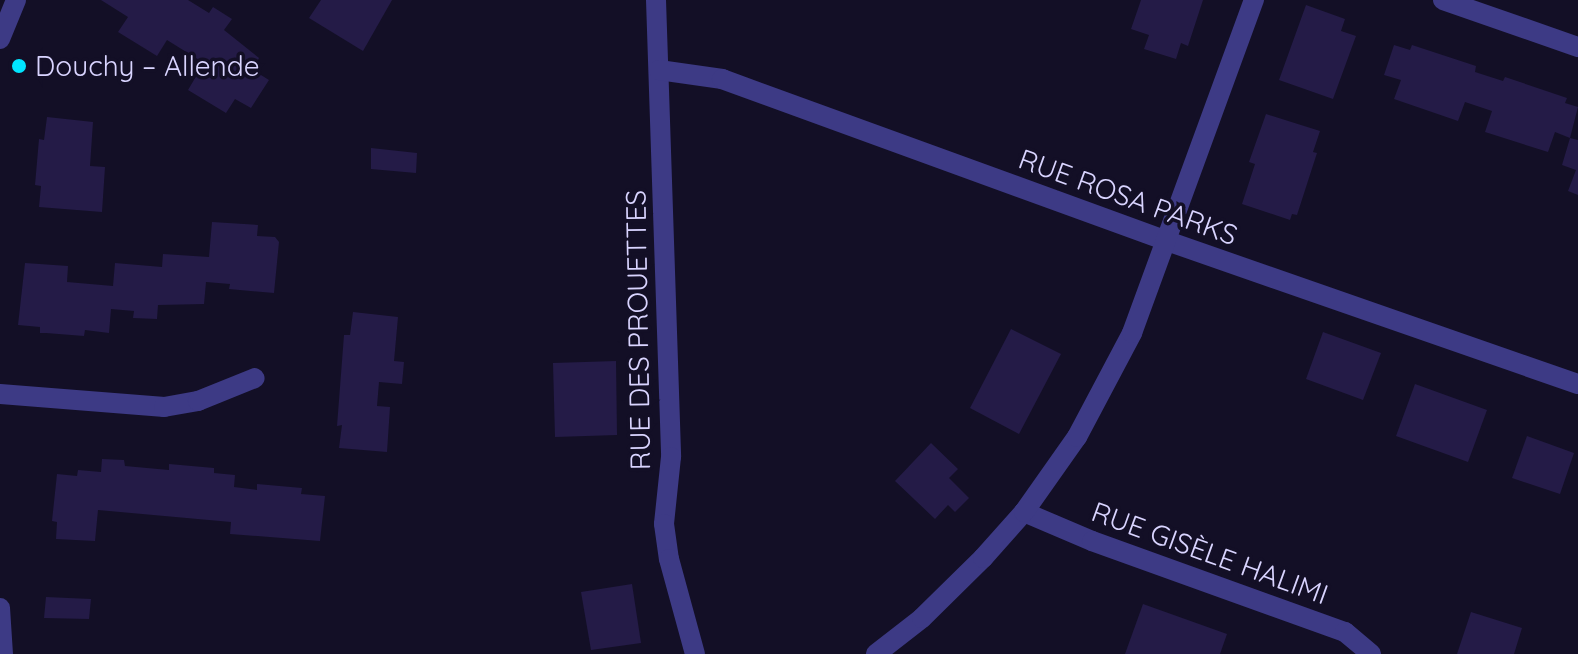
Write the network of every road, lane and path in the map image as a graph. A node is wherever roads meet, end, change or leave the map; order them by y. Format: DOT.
graph roads {
  1 [pos="16,0"];
  2 [pos="656,0"];
  3 [pos="1254,0"];
  4 [pos="1443,0"];
  5 [pos="0,39"];
  6 [pos="1578,47"];
  7 [pos="659,70"];
  8 [pos="1167,241"];
  9 [pos="255,378"];
  10 [pos="1578,384"];
  11 [pos="0,394"];
  12 [pos="1024,512"];
  13 [pos="0,608"];
  14 [pos="3,654"];
  15 [pos="695,654"];
  16 [pos="876,654"];
  17 [pos="1371,654"];
  1 -- 5 [label="street"];
  2 -- 7 [label="street, RUE DES PROUETTES"];
  3 -- 8 [label="street"];
  4 -- 6 [label="street"];
  7 -- 8 [label="street, RUE ROSA PARKS"];
  7 -- 15 [label="street, RUE DES PROUETTES"];
  8 -- 10 [label="street, RUE ROSA PARKS"];
  8 -- 12 [label="street"];
  9 -- 11 [label="street"];
  12 -- 16 [label="street"];
  12 -- 17 [label="street, RUE GISÈLE HALIMI"];
  13 -- 14 [label="street"];
}
